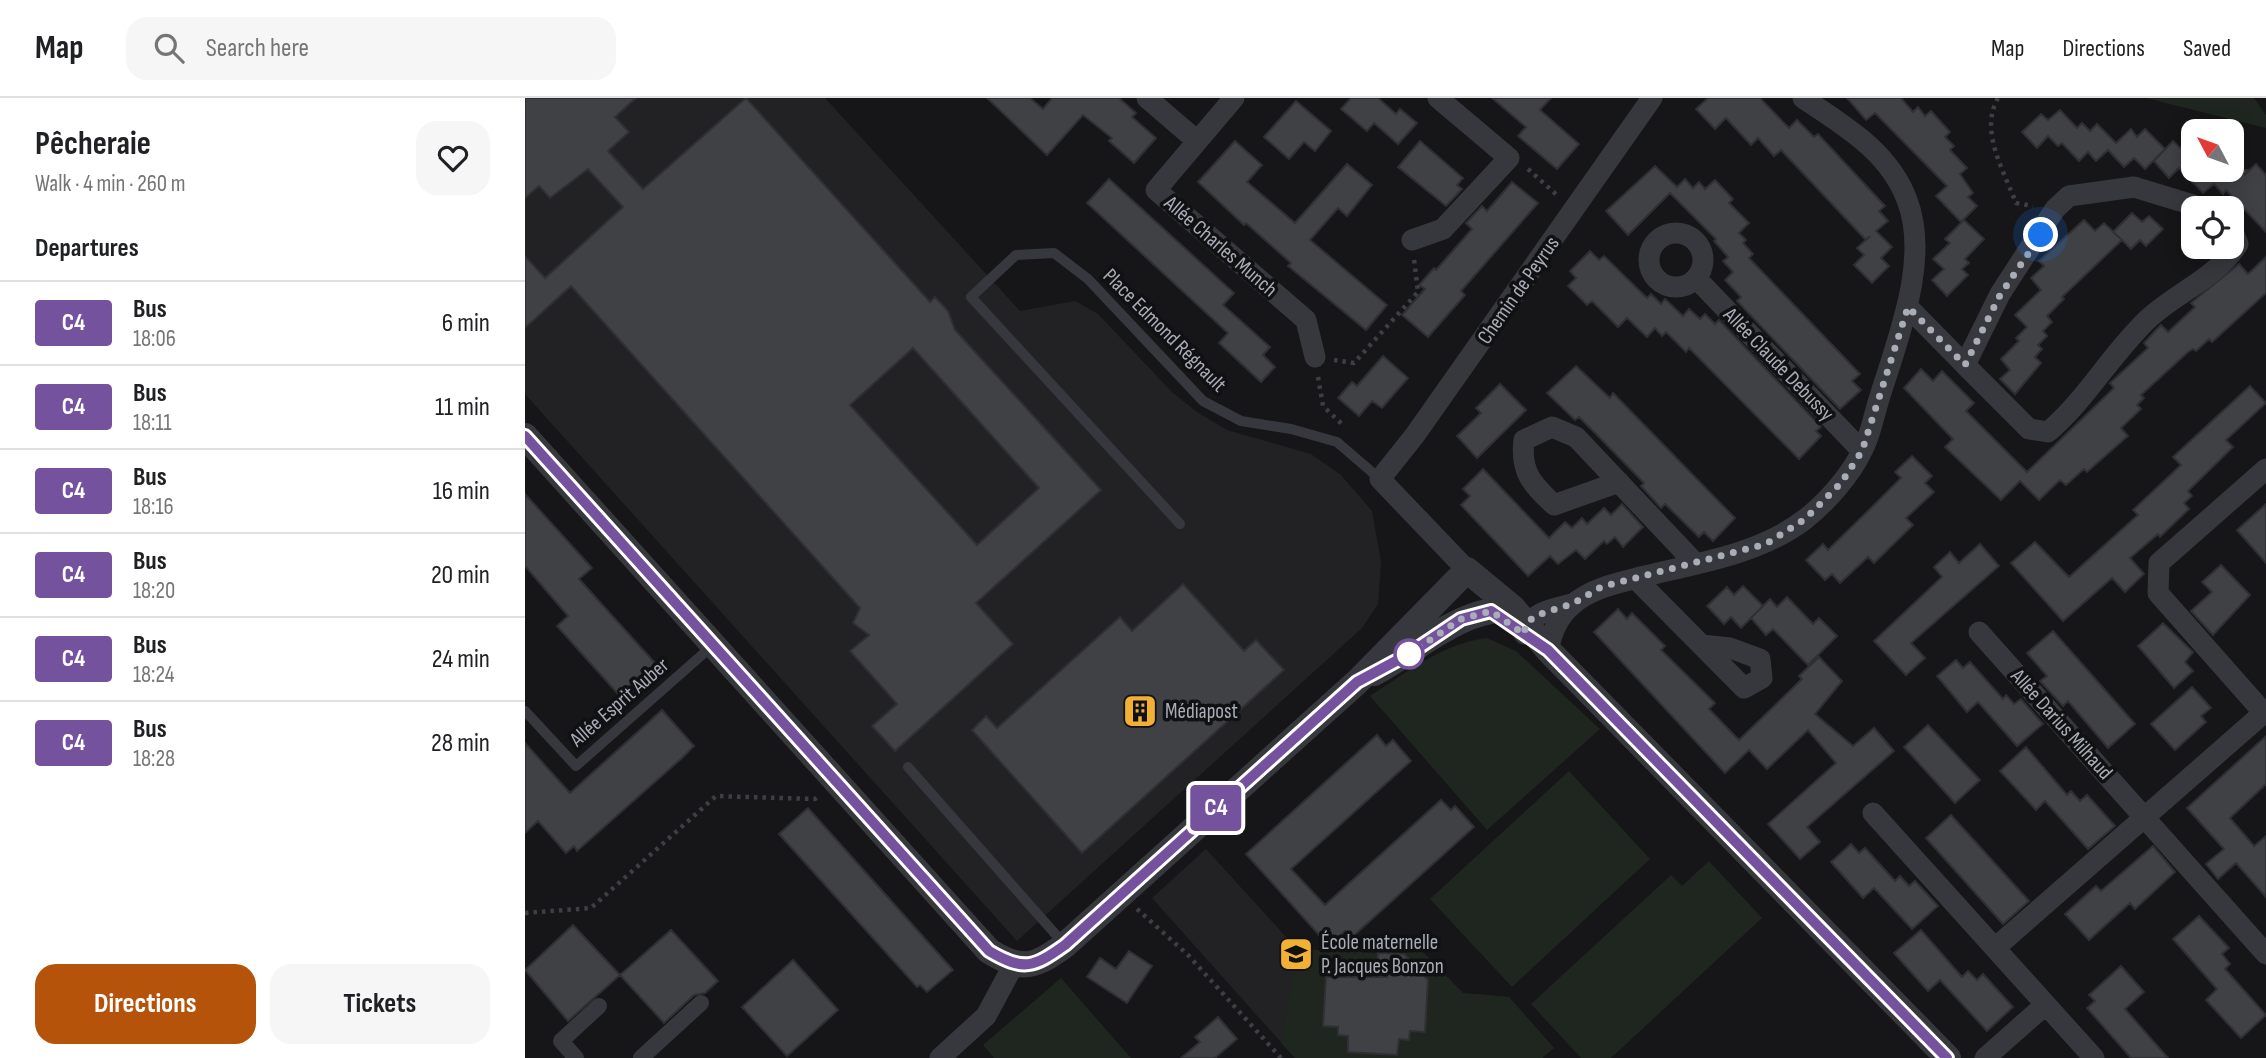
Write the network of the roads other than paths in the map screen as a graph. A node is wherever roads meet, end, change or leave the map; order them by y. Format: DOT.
graph roads {
  1 [pos="1147,98"];
  2 [pos="1234,98"];
  3 [pos="1438,98"];
  4 [pos="1652,98"];
  5 [pos="1803,98"];
  6 [pos="1197,141"];
  7 [pos="2181,201"];
  8 [pos="1412,240"];
  9 [pos="2228,259"];
  10 [pos="1696,278"];
  11 [pos="1908,307"];
  12 [pos="1315,357"];
  13 [pos="1965,365"];
  14 [pos="525,436"];
  15 [pos="1862,451"];
  16 [pos="2266,469"];
  17 [pos="1380,479"];
  18 [pos="1619,482"];
  19 [pos="1179,524"];
  20 [pos="1696,564"];
  21 [pos="1636,579"];
  22 [pos="1479,589"];
  23 [pos="1574,603"];
  24 [pos="1525,629"];
  25 [pos="1979,632"];
  26 [pos="1702,645"];
  27 [pos="712,646"];
  28 [pos="1548,650"];
  29 [pos="1357,682"];
  30 [pos="525,710"];
  31 [pos="2265,712"];
  32 [pos="908,767"];
  33 [pos="1873,813"];
  34 [pos="2144,817"];
  35 [pos="1065,945"];
  36 [pos="1995,948"];
  37 [pos="2266,954"];
  38 [pos="1014,964"];
  39 [pos="701,1003"];
  40 [pos="2045,1004"];
  41 [pos="599,1006"];
  42 [pos="945,1057"];
  43 [pos="576,1058"];
  44 [pos="641,1058"];
  45 [pos="1948,1058"];
  46 [pos="1985,1058"];
  47 [pos="2094,1058"];
  1 -- 6 [label="street"];
  2 -- 6 [label="street, Allée Charles Munch"];
  3 -- 8 [label="street"];
  4 -- 17 [label="street, Chemin de Peyrus"];
  5 -- 11 [label="street"];
  6 -- 12 [label="street, Allée Charles Munch"];
  7 -- 13 [label="street"];
  9 -- 13 [label="street"];
  10 -- 15 [label="street, Allée Claude Debussy"];
  11 -- 13 [label="street"];
  11 -- 15 [label="street"];
  14 -- 27 [label="street"];
  15 -- 20 [label="street"];
  16 -- 31 [label="street"];
  17 -- 19 [label="lane, Place Edmond Régnault"];
  17 -- 22 [label="street"];
  18 -- 20 [label="street"];
  20 -- 21 [label="street"];
  21 -- 23 [label="street"];
  21 -- 26 [label="street"];
  22 -- 24 [label="street"];
  22 -- 29 [label="street"];
  22 -- 29 [label="street"];
  23 -- 24 [label="street"];
  23 -- 28 [label="street"];
  24 -- 28 [label="street"];
  25 -- 34 [label="street, Allée Darius Milhaud"];
  27 -- 30 [label="lane, Allée Esprit Auber"];
  27 -- 38 [label="street"];
  28 -- 45 [label="street"];
  29 -- 35 [label="street"];
  31 -- 34 [label="street"];
  32 -- 35 [label="lane"];
  33 -- 36 [label="street"];
  34 -- 36 [label="street"];
  34 -- 37 [label="street, Allée Darius Milhaud"];
  35 -- 38 [label="street"];
  36 -- 40 [label="street"];
  38 -- 42 [label="street"];
  39 -- 44 [label="street"];
  40 -- 46 [label="street"];
  40 -- 47 [label="street"];
  41 -- 43 [label="street"];
}
